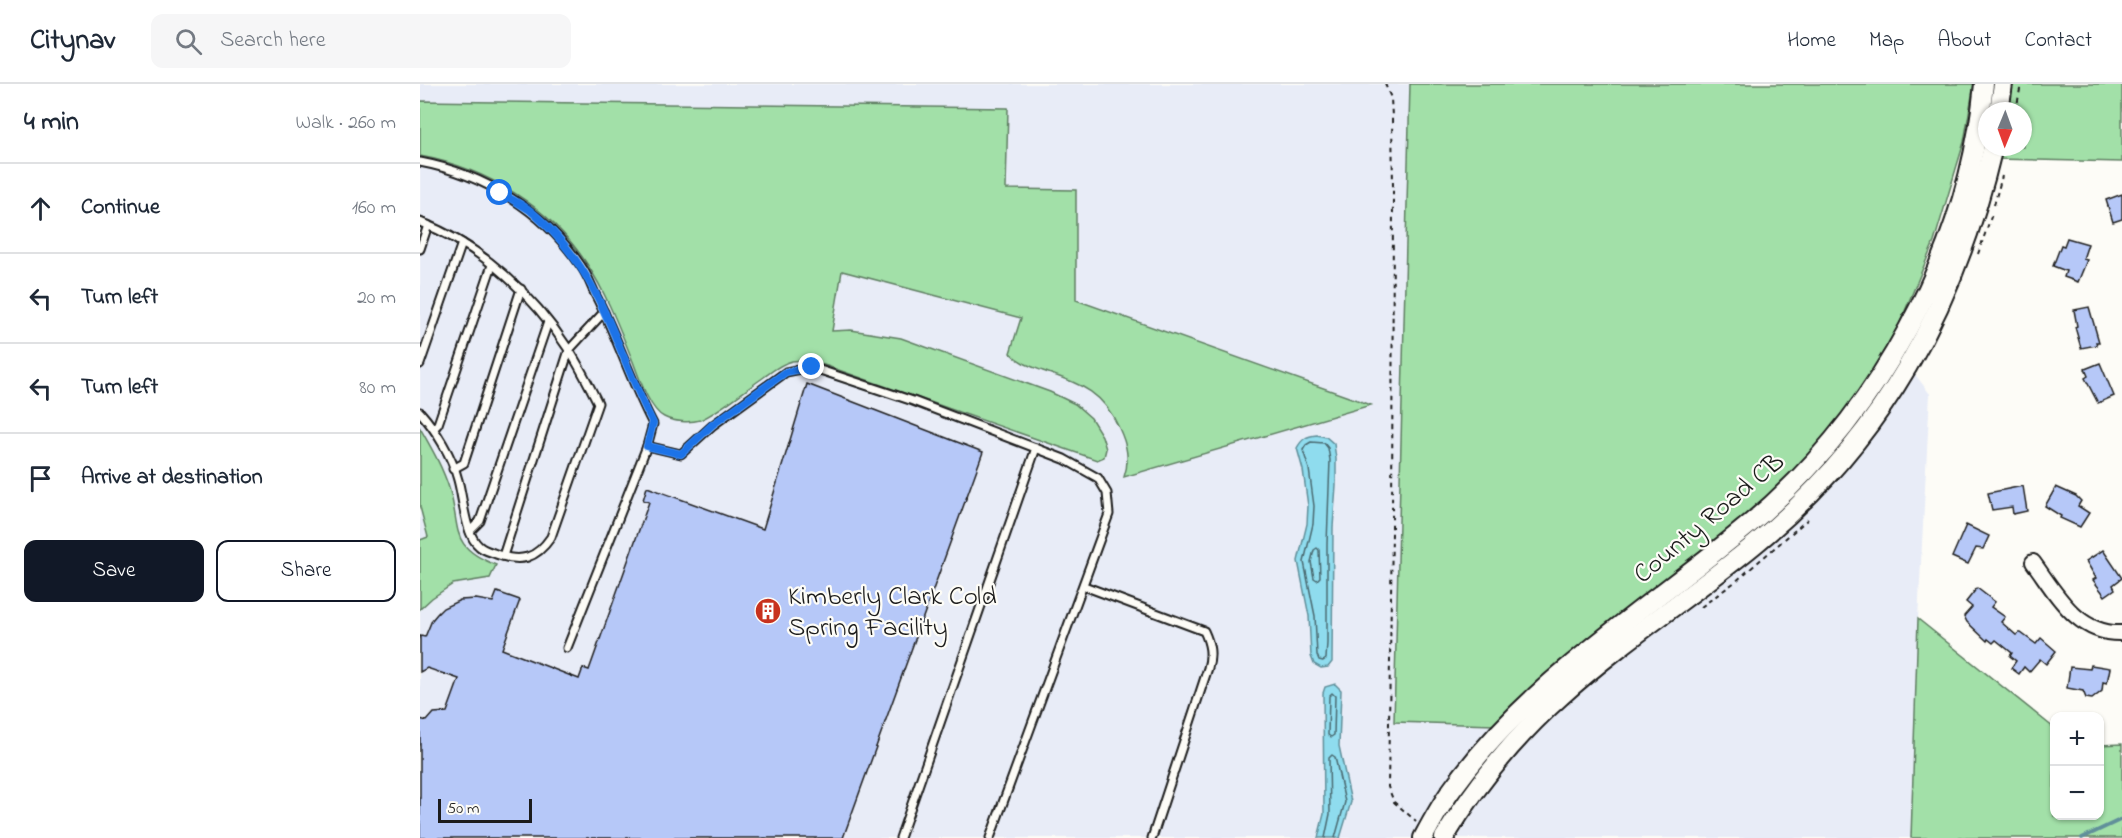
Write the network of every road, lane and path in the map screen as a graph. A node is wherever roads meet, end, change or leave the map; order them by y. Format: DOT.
graph roads {
  1 [pos="1385,84"];
  2 [pos="1984,84"];
  3 [pos="2003,84"];
  4 [pos="2020,84"];
  5 [pos="2000,102"];
  6 [pos="2017,102"];
  7 [pos="1991,156"];
  8 [pos="420,162"];
  9 [pos="420,222"];
  10 [pos="428,225"];
  11 [pos="462,243"];
  12 [pos="420,249"];
  13 [pos="492,265"];
  14 [pos="521,289"];
  15 [pos="604,312"];
  16 [pos="548,322"];
  17 [pos="569,350"];
  18 [pos="420,364"];
  19 [pos="420,412"];
  20 [pos="434,428"];
  21 [pos="647,446"];
  22 [pos="1036,448"];
  23 [pos="453,469"];
  24 [pos="470,531"];
  25 [pos="503,556"];
  26 [pos="2033,562"];
  27 [pos="1084,586"];
  28 [pos="2122,633"];
  29 [pos="567,648"];
  30 [pos="1425,834"];
  31 [pos="900,838"];
  32 [pos="990,838"];
  33 [pos="1152,838"];
  34 [pos="1444,838"];
  1 -- 30 [label="path"];
  2 -- 30 [label="main road, County Road CB"];
  3 -- 5 [label="main road"];
  4 -- 6 [label="path"];
  7 -- 34 [label="main road, County Road CB"];
  8 -- 15 [label="lane"];
  9 -- 10 [label="lane"];
  10 -- 11 [label="lane"];
  10 -- 12 [label="lane"];
  11 -- 13 [label="lane"];
  11 -- 18 [label="lane"];
  13 -- 14 [label="lane"];
  13 -- 20 [label="lane"];
  14 -- 16 [label="lane"];
  14 -- 23 [label="lane"];
  15 -- 17 [label="lane"];
  15 -- 21 [label="lane"];
  16 -- 17 [label="lane"];
  16 -- 24 [label="lane"];
  17 -- 25 [label="lane"];
  17 -- 25 [label="lane"];
  19 -- 20 [label="lane"];
  20 -- 23 [label="lane"];
  21 -- 22 [label="lane"];
  21 -- 29 [label="lane"];
  22 -- 27 [label="lane"];
  22 -- 31 [label="lane"];
  23 -- 24 [label="lane"];
  24 -- 25 [label="lane"];
  26 -- 28 [label="street"];
  27 -- 32 [label="lane"];
  27 -- 33 [label="lane"];
}
